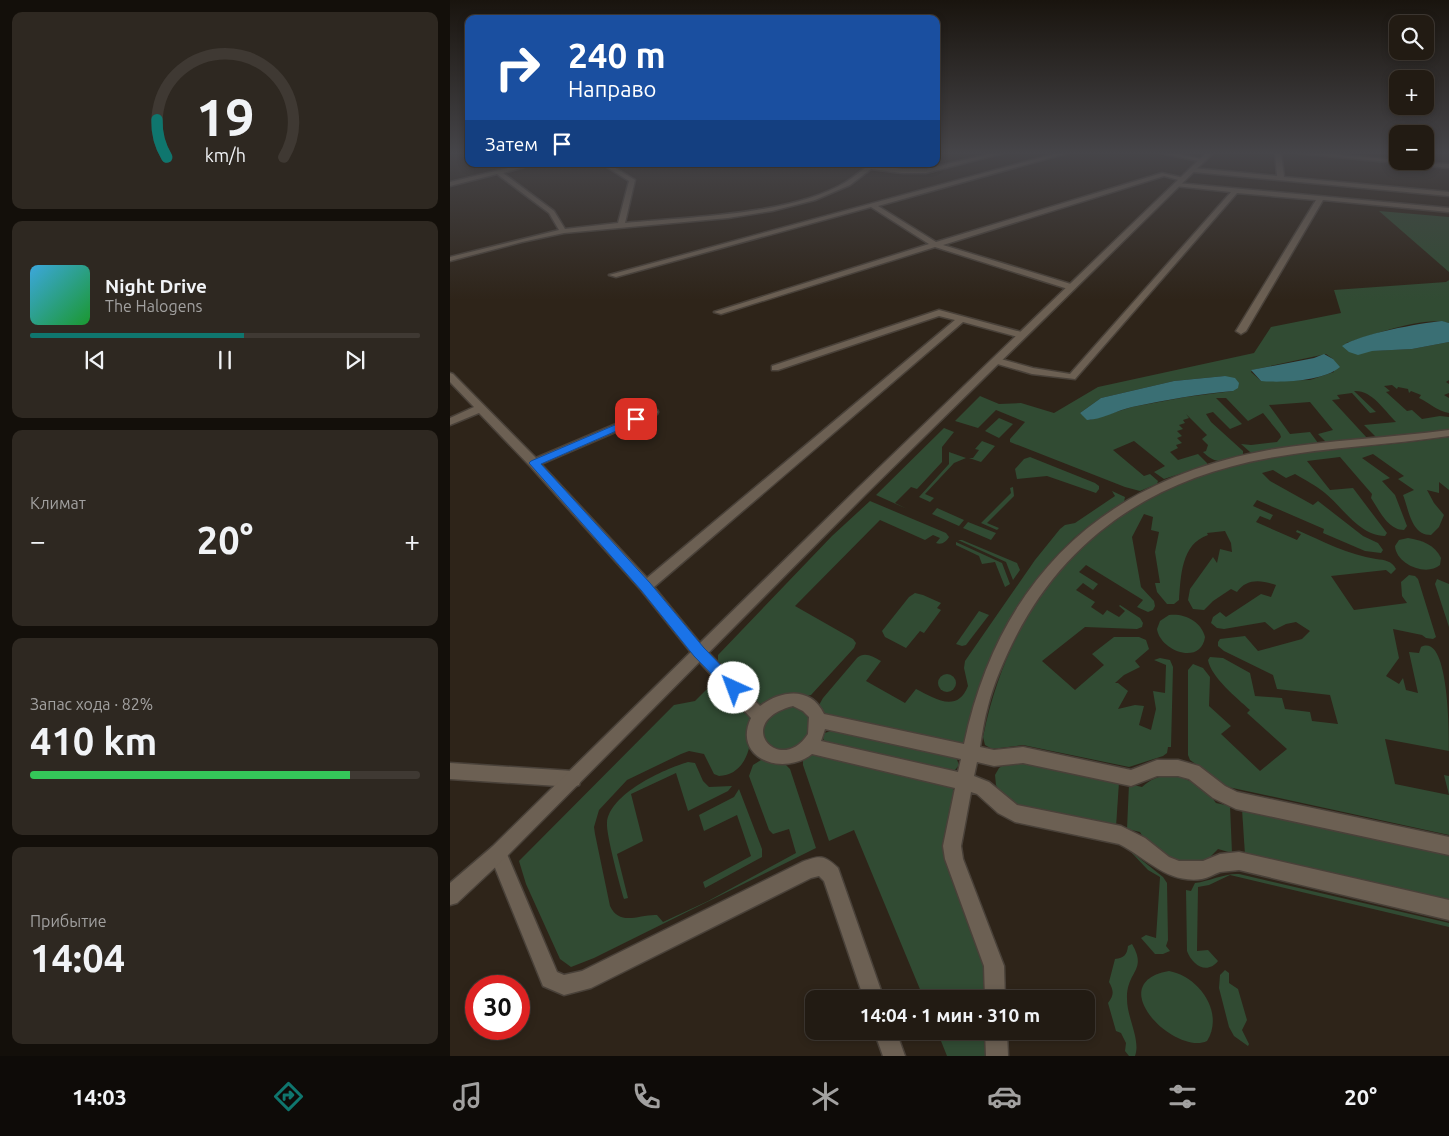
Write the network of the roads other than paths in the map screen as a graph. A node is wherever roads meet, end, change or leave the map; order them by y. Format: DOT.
graph roads {
  1 [pos="538,201"];
  2 [pos="627,201"];
  3 [pos="802,201"];
  4 [pos="886,201"];
  5 [pos="1076,201"];
  6 [pos="1160,201"];
  7 [pos="1226,201"];
  8 [pos="1319,201"];
  9 [pos="1347,201"];
  10 [pos="872,205"];
  11 [pos="1449,210"];
  12 [pos="621,225"];
  13 [pos="563,231"];
  14 [pos="935,245"];
  15 [pos="450,258"];
  16 [pos="613,274"];
  17 [pos="1071,287"];
  18 [pos="718,312"];
  19 [pos="961,319"];
  20 [pos="1241,331"];
  21 [pos="1022,335"];
  22 [pos="997,362"];
  23 [pos="775,368"];
  24 [pos="450,376"];
  25 [pos="481,408"];
  26 [pos="653,412"];
  27 [pos="450,422"];
  28 [pos="1449,433"];
  29 [pos="534,463"];
  30 [pos="646,586"];
  31 [pos="699,652"];
  32 [pos="760,716"];
  33 [pos="818,720"];
  34 [pos="809,746"];
  35 [pos="971,753"];
  36 [pos="450,771"];
  37 [pos="574,779"];
  38 [pos="965,782"];
  39 [pos="1449,846"];
  40 [pos="498,852"];
  41 [pos="450,896"];
  42 [pos="1449,910"];
  43 [pos="871,990"];
  44 [pos="995,990"];
  45 [pos="888,1040"];
  46 [pos="996,1040"];
  47 [pos="894,1056"];
  48 [pos="997,1056"];
  1 -- 13 [label="street"];
  2 -- 12 [label="street"];
  3 -- 12 [label="street"];
  4 -- 10 [label="street"];
  5 -- 14 [label="street"];
  6 -- 17 [label="street"];
  7 -- 22 [label="street"];
  8 -- 20 [label="street"];
  9 -- 11 [label="street"];
  10 -- 14 [label="street"];
  10 -- 16 [label="street"];
  12 -- 13 [label="street"];
  13 -- 15 [label="street"];
  14 -- 17 [label="street"];
  14 -- 18 [label="street"];
  17 -- 21 [label="street"];
  19 -- 21 [label="street"];
  19 -- 23 [label="street"];
  19 -- 30 [label="street"];
  21 -- 22 [label="street"];
  22 -- 31 [label="street"];
  24 -- 25 [label="street"];
  25 -- 27 [label="street"];
  25 -- 29 [label="street"];
  26 -- 29 [label="street"];
  28 -- 35 [label="street"];
  29 -- 30 [label="street"];
  30 -- 31 [label="street"];
  31 -- 32 [label="street"];
  31 -- 37 [label="street"];
  32 -- 33 [label="street"];
  32 -- 34 [label="street"];
  33 -- 34 [label="street"];
  33 -- 35 [label="street"];
  34 -- 38 [label="street"];
  35 -- 38 [label="street"];
  35 -- 39 [label="street"];
  36 -- 37 [label="street"];
  37 -- 40 [label="street"];
  38 -- 42 [label="street"];
  38 -- 44 [label="street"];
  40 -- 41 [label="street"];
  40 -- 43 [label="street"];
  45 -- 47 [label="street"];
  46 -- 48 [label="street"];
}
